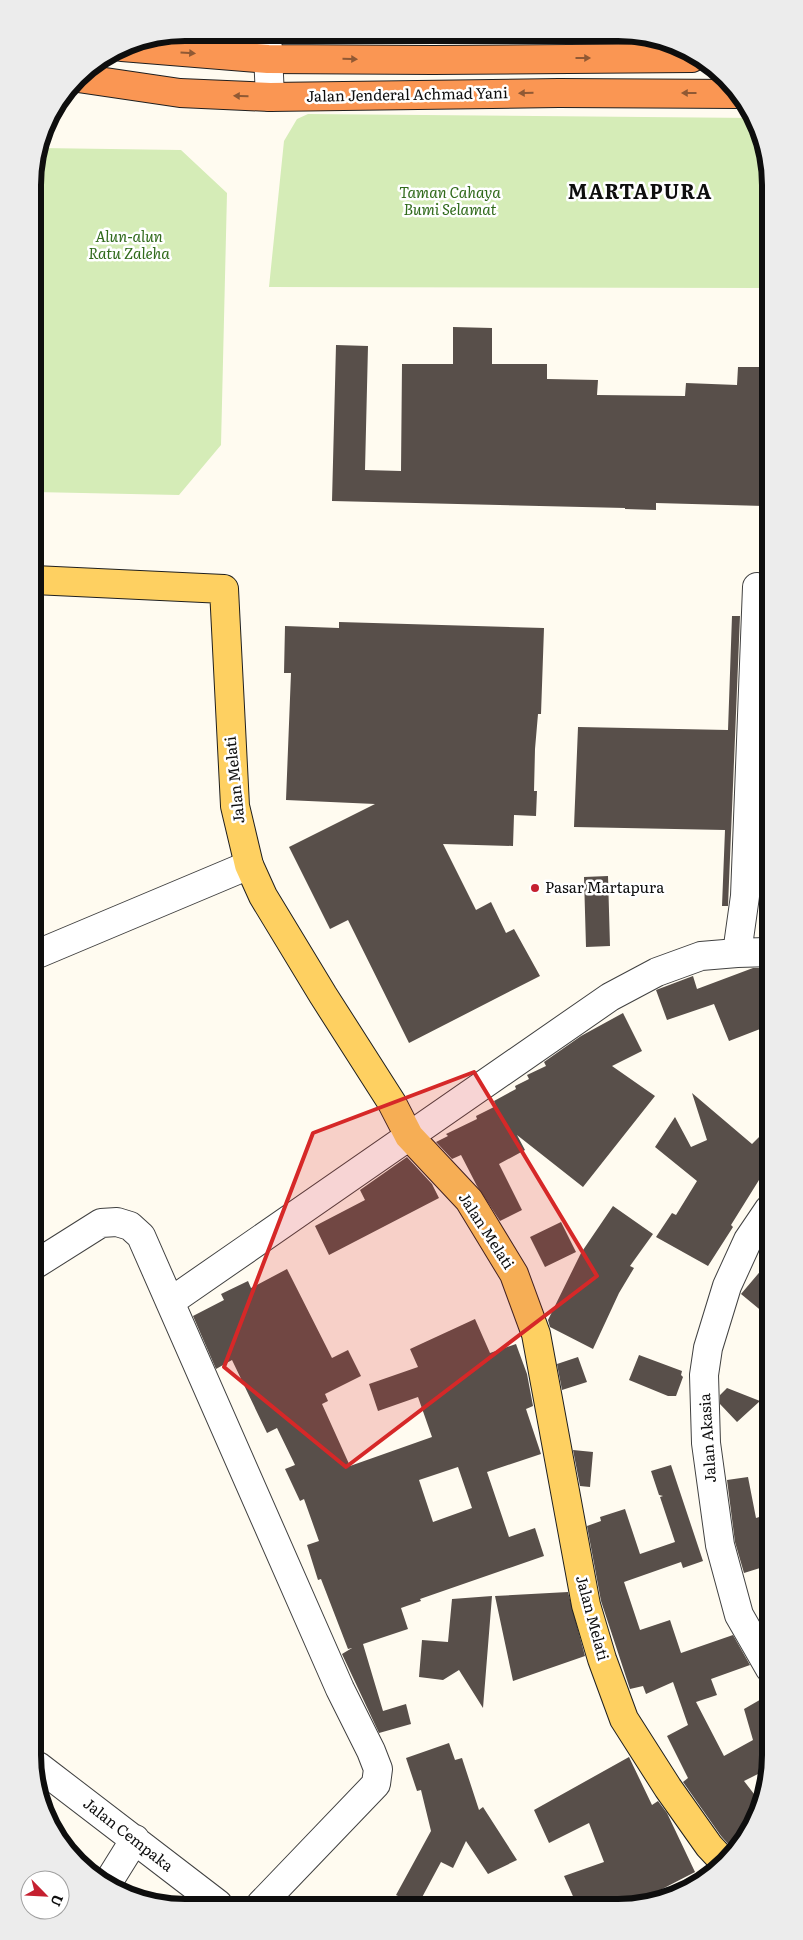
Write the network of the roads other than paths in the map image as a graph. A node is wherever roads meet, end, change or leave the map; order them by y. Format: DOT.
graph roads {
  1 [pos="268,46"];
  2 [pos="145,47"];
  3 [pos="684,58"];
  4 [pos="88,79"];
  5 [pos="729,94"];
  6 [pos="270,97"];
  7 [pos="42,580"];
  8 [pos="757,587"];
  9 [pos="249,865"];
  10 [pos="42,952"];
  11 [pos="762,952"];
  12 [pos="737,953"];
  13 [pos="409,1136"];
  14 [pos="761,1219"];
  15 [pos="41,1261"];
  16 [pos="170,1302"];
  17 [pos="761,1653"];
  18 [pos="42,1769"];
  19 [pos="134,1839"];
  20 [pos="720,1857"];
  21 [pos="111,1878"];
  22 [pos="212,1899"];
  23 [pos="266,1899"];
  2 -- 1 [label="highway, one-way"];
  1 -- 3 [label="highway, one-way"];
  1 -- 6 [label="street"];
  6 -- 4 [label="highway, Jalan Jenderal Achmad Yani, one-way"];
  5 -- 6 [label="highway, Jalan Jenderal Achmad Yani, one-way"];
  7 -- 9 [label="main road, Jalan Melati"];
  8 -- 12 [label="street"];
  9 -- 10 [label="street"];
  9 -- 13 [label="main road, Jalan Melati"];
  11 -- 12 [label="street"];
  12 -- 13 [label="street"];
  13 -- 16 [label="street"];
  13 -- 20 [label="main road, Jalan Melati"];
  14 -- 17 [label="street, Jalan Akasia"];
  15 -- 16 [label="street"];
  16 -- 23 [label="street"];
  18 -- 19 [label="street, Jalan Cempaka"];
  19 -- 21 [label="street"];
  19 -- 22 [label="street, Jalan Cempaka"];
}
